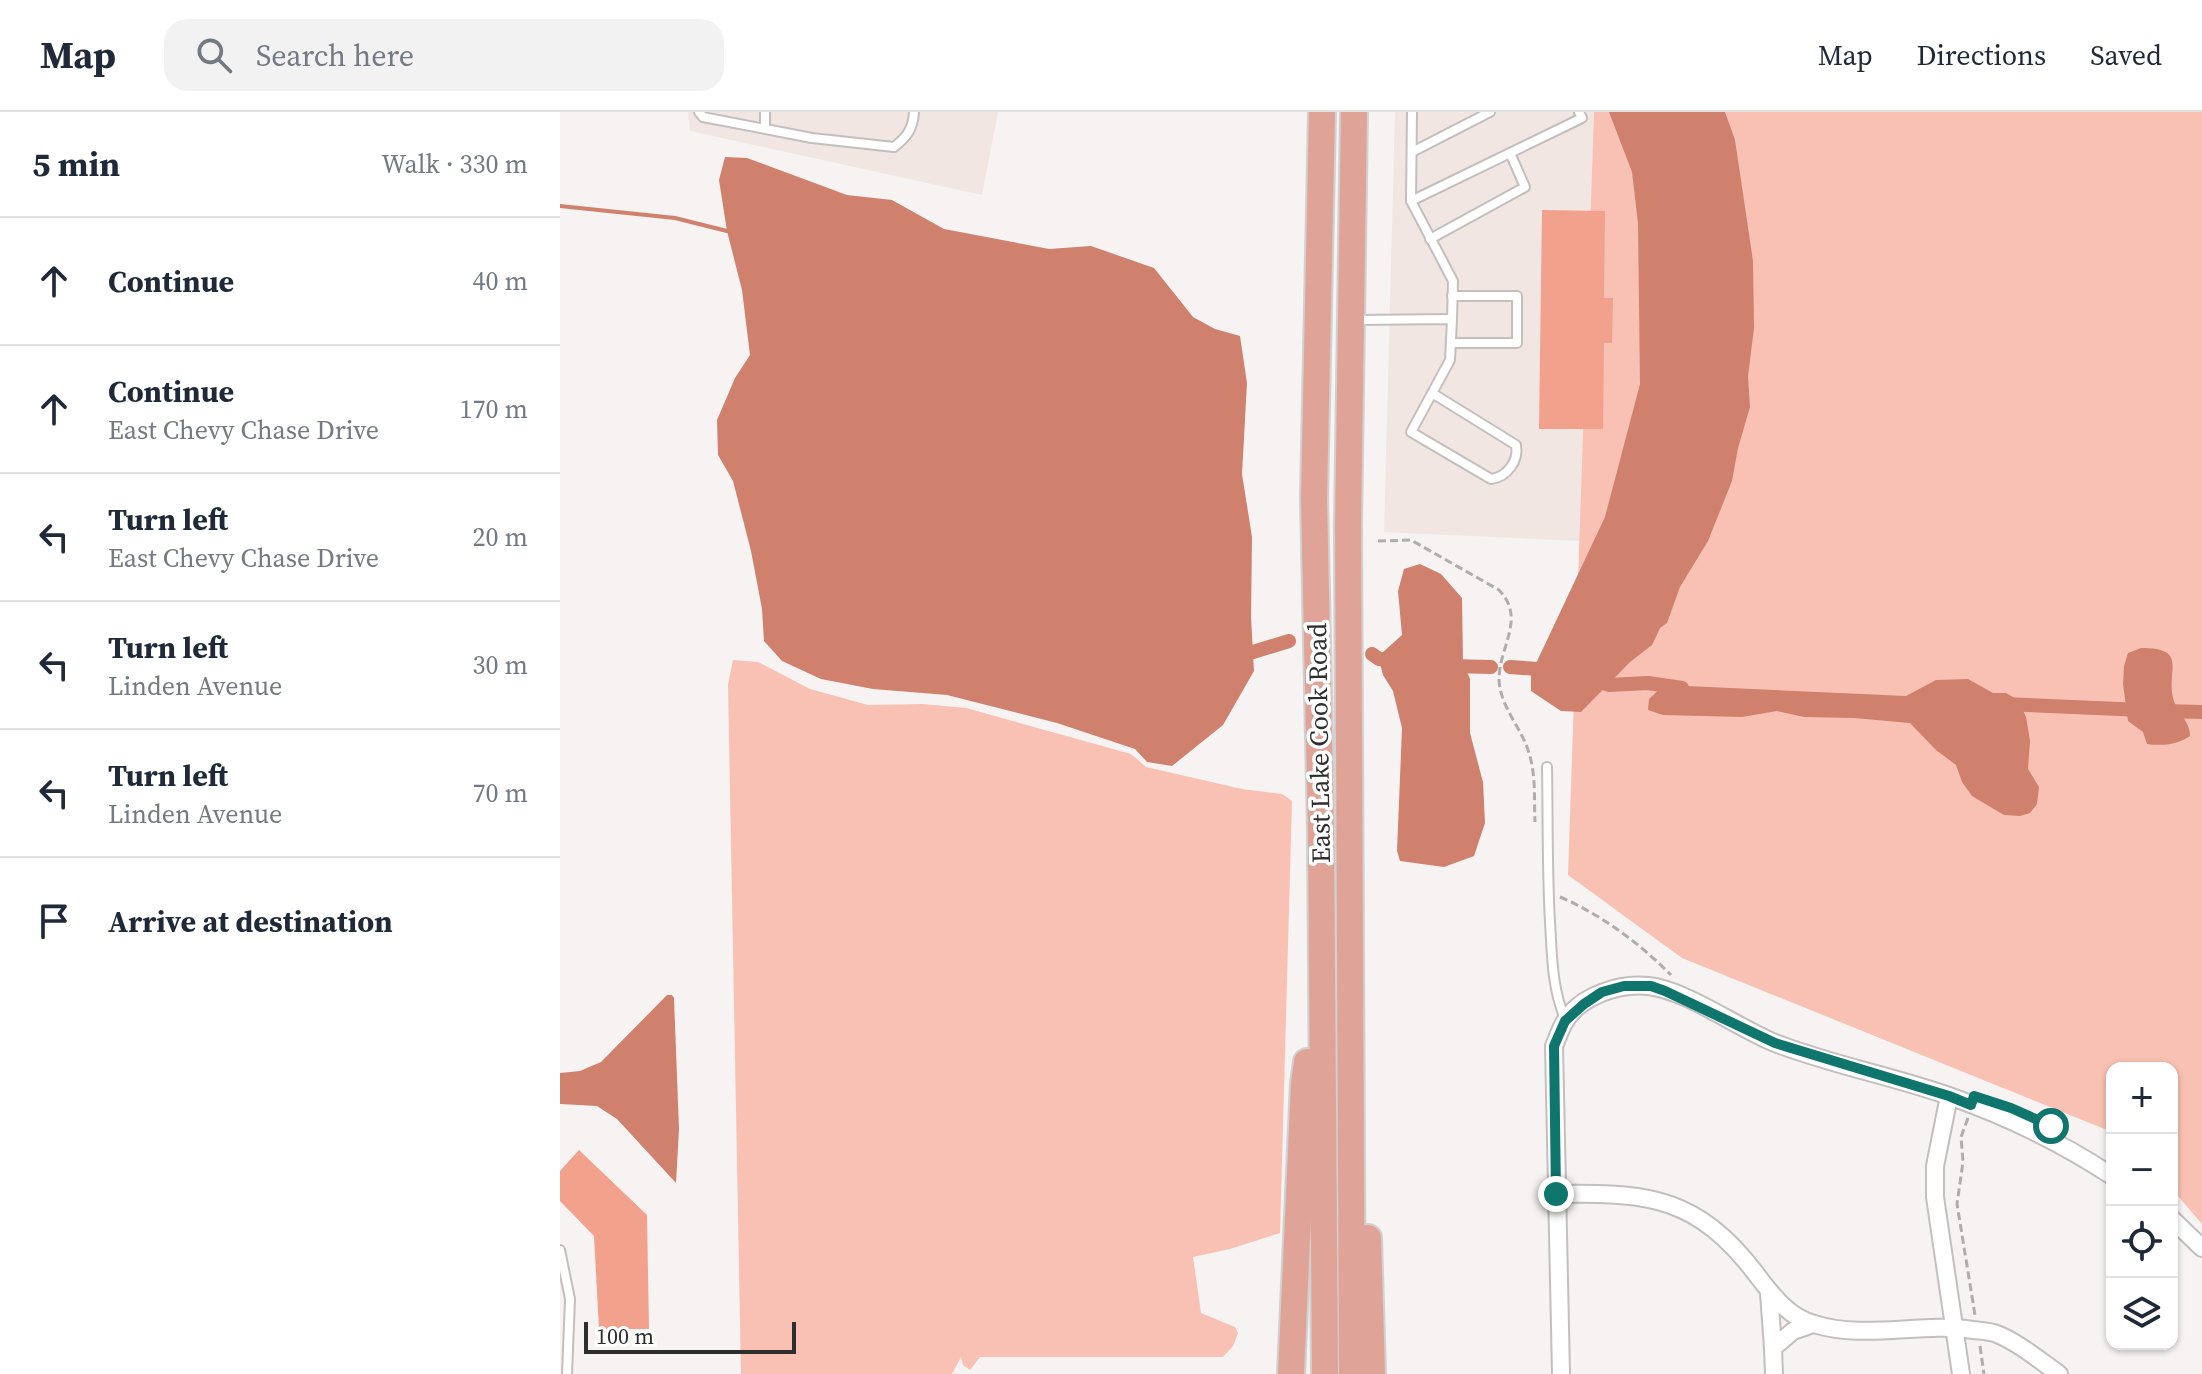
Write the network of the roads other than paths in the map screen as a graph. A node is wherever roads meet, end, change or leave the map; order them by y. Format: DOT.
graph roads {
  1 [pos="699,112"];
  2 [pos="765,112"];
  3 [pos="914,112"];
  4 [pos="1322,112"];
  5 [pos="1354,112"];
  6 [pos="1412,112"];
  7 [pos="1490,112"];
  8 [pos="1579,112"];
  9 [pos="724,116"];
  10 [pos="765,129"];
  11 [pos="1412,152"];
  12 [pos="1510,153"];
  13 [pos="1411,201"];
  14 [pos="1430,239"];
  15 [pos="1452,296"];
  16 [pos="1318,319"];
  17 [pos="1452,319"];
  18 [pos="1351,320"];
  19 [pos="1451,343"];
  20 [pos="1432,393"];
  21 [pos="1547,767"];
  22 [pos="1320,971"];
  23 [pos="1566,1020"];
  24 [pos="1349,1041"];
  25 [pos="1949,1096"];
  26 [pos="2106,1172"];
  27 [pos="1556,1194"];
  28 [pos="2178,1225"];
  29 [pos="2202,1248"];
  30 [pos="560,1250"];
  31 [pos="1769,1293"];
  32 [pos="1813,1324"];
  33 [pos="1954,1327"];
  34 [pos="1773,1348"];
  35 [pos="567,1374"];
  36 [pos="1291,1374"];
  37 [pos="1325,1374"];
  38 [pos="1352,1374"];
  39 [pos="1372,1374"];
  40 [pos="1561,1374"];
  41 [pos="1774,1374"];
  42 [pos="1961,1374"];
  43 [pos="2059,1374"];
  1 -- 9 [label="lane"];
  2 -- 10 [label="lane"];
  3 -- 10 [label="lane"];
  4 -- 16 [label="main road, East Lake Cook Road"];
  5 -- 18 [label="main road, East Lake Cook Road"];
  6 -- 11 [label="lane"];
  7 -- 11 [label="lane"];
  8 -- 12 [label="lane"];
  9 -- 10 [label="lane"];
  11 -- 13 [label="lane"];
  12 -- 13 [label="lane"];
  12 -- 14 [label="lane"];
  13 -- 14 [label="lane"];
  14 -- 15 [label="lane"];
  15 -- 17 [label="lane"];
  15 -- 19 [label="lane"];
  16 -- 18 [label="main road"];
  16 -- 22 [label="main road, East Lake Cook Road"];
  17 -- 18 [label="lane"];
  17 -- 19 [label="lane"];
  18 -- 24 [label="main road, East Lake Cook Road"];
  19 -- 20 [label="lane"];
  20 -- 20 [label="lane"];
  21 -- 23 [label="lane"];
  22 -- 36 [label="main road"];
  22 -- 37 [label="main road, East Lake Cook Road"];
  23 -- 25 [label="street"];
  23 -- 27 [label="street"];
  24 -- 38 [label="main road, East Lake Cook Road"];
  24 -- 39 [label="main road"];
  25 -- 26 [label="street"];
  25 -- 33 [label="street"];
  27 -- 31 [label="street"];
  27 -- 40 [label="street"];
  28 -- 29 [label="street"];
  30 -- 35 [label="lane"];
  31 -- 32 [label="street"];
  31 -- 34 [label="street"];
  32 -- 33 [label="street"];
  32 -- 34 [label="street"];
  33 -- 42 [label="street"];
  33 -- 43 [label="street"];
  34 -- 41 [label="street"];
}
